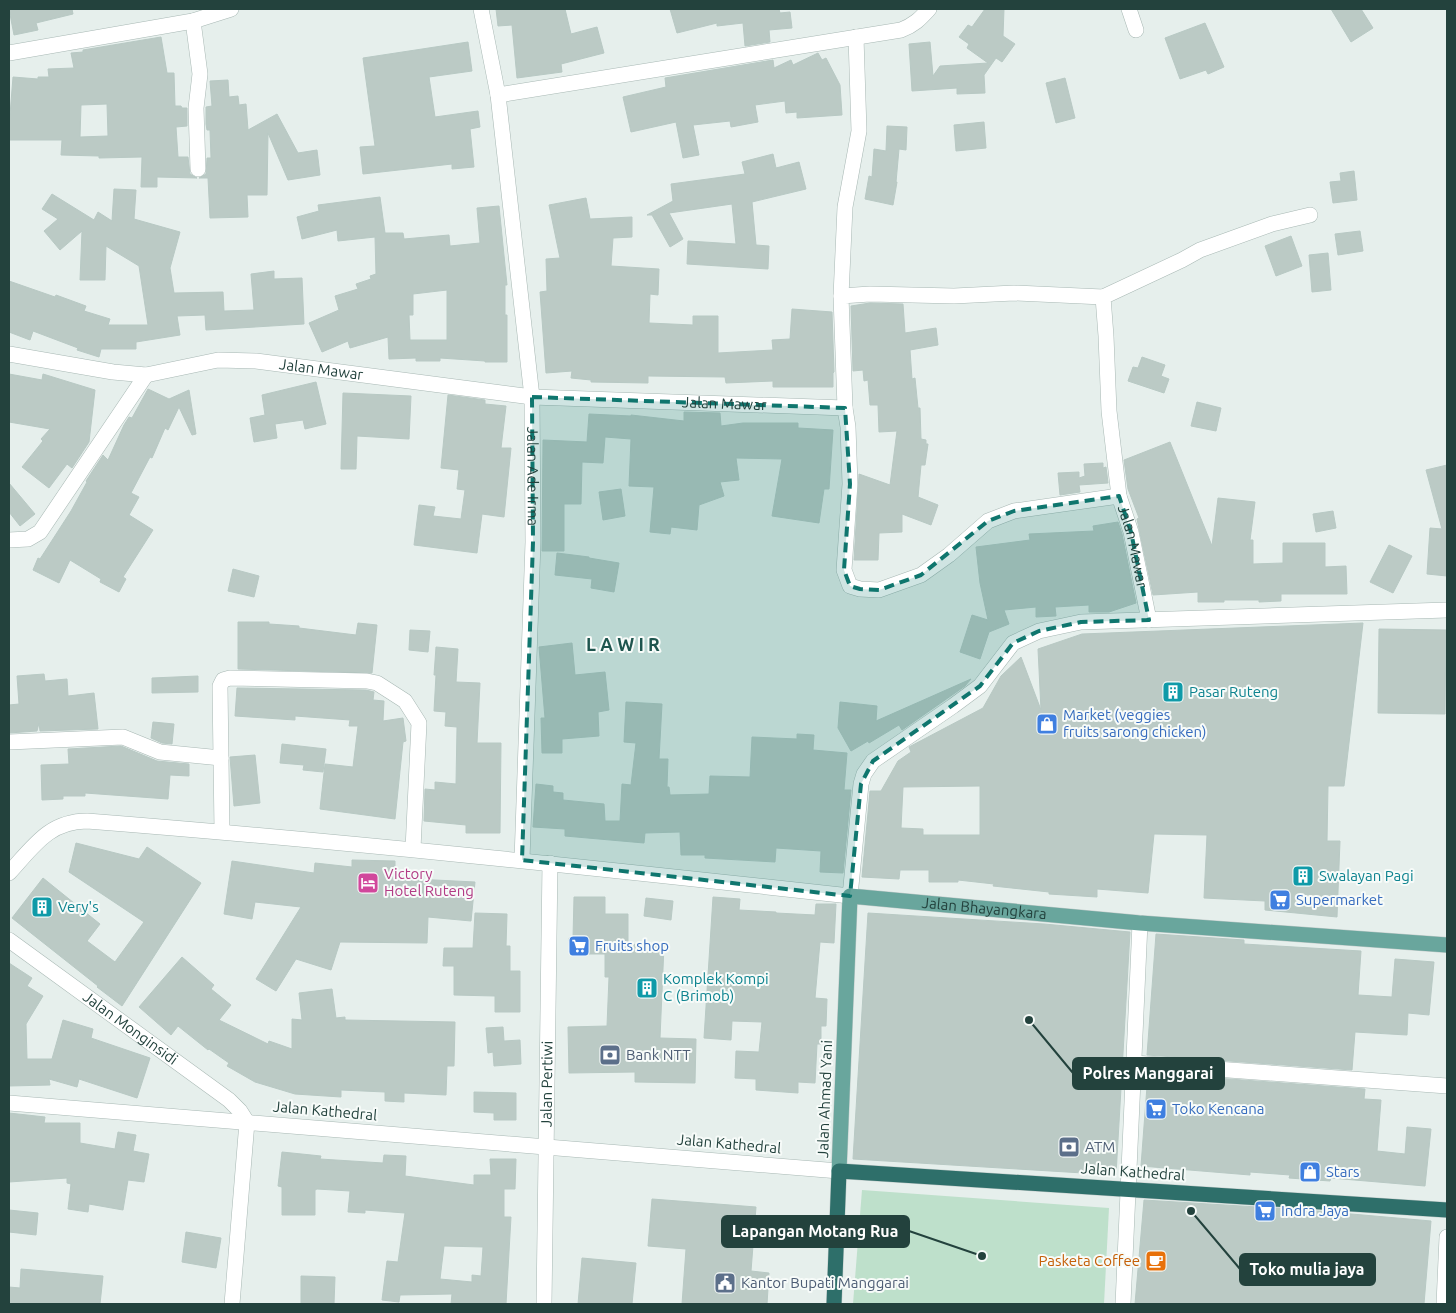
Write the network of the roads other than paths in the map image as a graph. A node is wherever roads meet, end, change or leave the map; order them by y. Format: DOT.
graph roads {
  1 [pos="231,9"];
  2 [pos="481,9"];
  3 [pos="929,9"];
  4 [pos="1129,9"];
  5 [pos="193,21"];
  6 [pos="1136,30"];
  7 [pos="856,37"];
  8 [pos="9,52"];
  9 [pos="498,95"];
  10 [pos="198,169"];
  11 [pos="1310,215"];
  12 [pos="841,296"];
  13 [pos="1103,297"];
  14 [pos="9,354"];
  15 [pos="146,375"];
  16 [pos="532,397"];
  17 [pos="845,408"];
  18 [pos="1119,496"];
  19 [pos="9,540"];
  20 [pos="1447,610"];
  21 [pos="1149,620"];
  22 [pos="9,742"];
  23 [pos="221,758"];
  24 [pos="222,831"];
  25 [pos="413,849"];
  26 [pos="522,860"];
  27 [pos="550,863"];
  28 [pos="9,873"];
  29 [pos="850,896"];
  30 [pos="1140,923"];
  31 [pos="9,940"];
  32 [pos="1447,945"];
  33 [pos="1134,1063"];
  34 [pos="1447,1086"];
  35 [pos="9,1103"];
  36 [pos="247,1122"];
  37 [pos="547,1146"];
  38 [pos="839,1171"];
  39 [pos="1128,1190"];
  40 [pos="1447,1210"];
  41 [pos="1447,1237"];
  42 [pos="232,1304"];
  43 [pos="544,1304"];
  44 [pos="834,1304"];
  45 [pos="1123,1304"];
  46 [pos="1444,1304"];
  1 -- 5 [label="street"];
  2 -- 9 [label="street, Jalan Ade Irma"];
  3 -- 7 [label="street"];
  4 -- 6 [label="street"];
  5 -- 8 [label="street"];
  5 -- 10 [label="street"];
  7 -- 9 [label="street"];
  7 -- 12 [label="street"];
  9 -- 16 [label="street, Jalan Ade Irma"];
  11 -- 13 [label="street"];
  12 -- 13 [label="street"];
  12 -- 17 [label="street"];
  13 -- 18 [label="street"];
  14 -- 15 [label="street, Jalan Mawar"];
  15 -- 16 [label="street, Jalan Mawar"];
  15 -- 19 [label="street"];
  16 -- 17 [label="street, Jalan Mawar"];
  16 -- 26 [label="street, Jalan Ade Irma"];
  17 -- 18 [label="street, Jalan Mawar"];
  18 -- 21 [label="street, Jalan Mawar"];
  20 -- 21 [label="street"];
  21 -- 29 [label="street"];
  22 -- 23 [label="street"];
  23 -- 24 [label="street"];
  23 -- 25 [label="street"];
  24 -- 25 [label="street, Jalan Bhayangkara"];
  24 -- 28 [label="street, Jalan Bhayangkara"];
  25 -- 26 [label="street, Jalan Bhayangkara"];
  26 -- 27 [label="street, Jalan Bhayangkara"];
  27 -- 29 [label="street, Jalan Bhayangkara"];
  27 -- 37 [label="street, Jalan Pertiwi"];
  29 -- 30 [label="main road, Jalan Bhayangkara"];
  29 -- 38 [label="main road, Jalan Ahmad Yani"];
  30 -- 32 [label="main road, Jalan Bhayangkara"];
  30 -- 33 [label="street"];
  31 -- 36 [label="street, Jalan Monginsidi"];
  33 -- 34 [label="street"];
  33 -- 39 [label="street"];
  35 -- 36 [label="street, Jalan Kathedral"];
  36 -- 37 [label="street, Jalan Kathedral"];
  36 -- 42 [label="street"];
  37 -- 38 [label="street, Jalan Kathedral"];
  37 -- 43 [label="street, Jalan Pertiwi"];
  38 -- 39 [label="highway, Jalan Kathedral"];
  38 -- 44 [label="highway, Jalan Ahmad Yani"];
  39 -- 40 [label="highway, Jalan Kathedral"];
  39 -- 45 [label="street"];
  41 -- 46 [label="street"];
}
